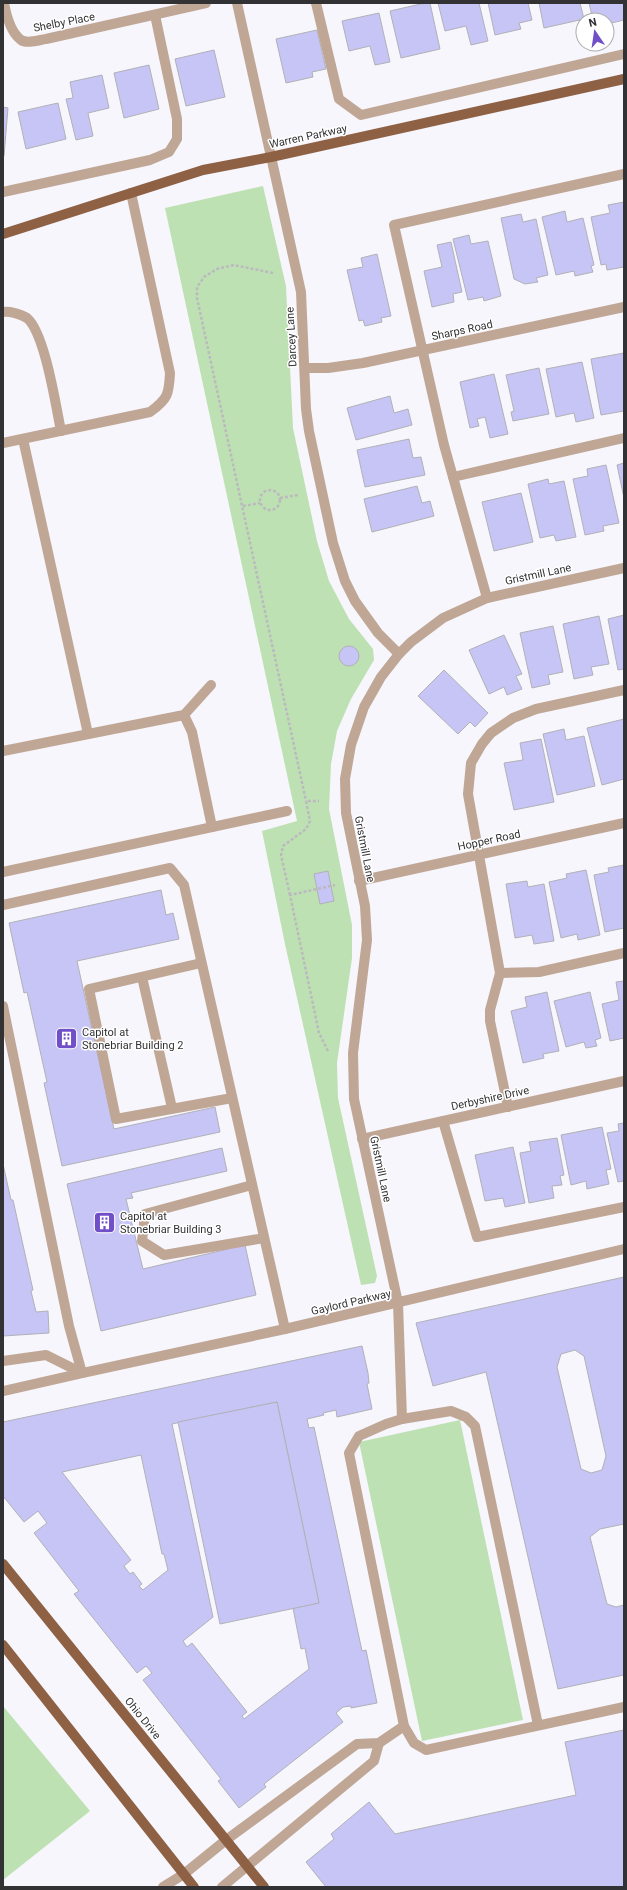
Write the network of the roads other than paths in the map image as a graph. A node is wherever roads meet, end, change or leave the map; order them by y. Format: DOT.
graph roads {
  1 [pos="4,3"];
  2 [pos="206,3"];
  3 [pos="238,3"];
  4 [pos="316,3"];
  5 [pos="155,15"];
  6 [pos="624,54"];
  7 [pos="624,79"];
  8 [pos="271,157"];
  9 [pos="624,174"];
  10 [pos="3,192"];
  11 [pos="131,192"];
  12 [pos="3,234"];
  13 [pos="624,307"];
  14 [pos="3,312"];
  15 [pos="421,351"];
  16 [pos="305,368"];
  17 [pos="62,431"];
  18 [pos="624,438"];
  19 [pos="23,439"];
  20 [pos="3,443"];
  21 [pos="453,477"];
  22 [pos="624,568"];
  23 [pos="487,598"];
  24 [pos="399,654"];
  25 [pos="211,686"];
  26 [pos="624,690"];
  27 [pos="184,715"];
  28 [pos="88,734"];
  29 [pos="3,751"];
  30 [pos="287,811"];
  31 [pos="624,823"];
  32 [pos="212,827"];
  33 [pos="480,855"];
  34 [pos="3,872"];
  35 [pos="360,881"];
  36 [pos="3,905"];
  37 [pos="624,953"];
  38 [pos="201,963"];
  39 [pos="500,973"];
  40 [pos="142,976"];
  41 [pos="3,1006"];
  42 [pos="624,1081"];
  43 [pos="232,1098"];
  44 [pos="508,1106"];
  45 [pos="172,1108"];
  46 [pos="443,1121"];
  47 [pos="362,1139"];
  48 [pos="252,1184"];
  49 [pos="624,1207"];
  50 [pos="264,1238"];
  51 [pos="624,1249"];
  52 [pos="398,1303"];
  53 [pos="285,1330"];
  54 [pos="3,1361"];
  55 [pos="82,1373"];
  56 [pos="3,1391"];
  57 [pos="402,1419"];
  58 [pos="3,1564"];
  59 [pos="3,1645"];
  60 [pos="624,1707"];
  61 [pos="538,1725"];
  62 [pos="404,1726"];
  63 [pos="379,1743"];
  64 [pos="226,1840"];
  65 [pos="246,1865"];
  66 [pos="184,1874"];
  67 [pos="163,1887"];
  68 [pos="194,1887"];
  69 [pos="222,1887"];
  70 [pos="264,1887"];
  1 -- 5 [label="street, Shelby Place"];
  2 -- 5 [label="street, Shelby Place"];
  3 -- 8 [label="street, Darcey Lane"];
  4 -- 6 [label="street"];
  5 -- 10 [label="street"];
  7 -- 8 [label="main road, Warren Parkway"];
  8 -- 11 [label="main road, Warren Parkway"];
  8 -- 16 [label="street, Darcey Lane"];
  9 -- 15 [label="street"];
  11 -- 12 [label="main road, Warren Parkway"];
  11 -- 17 [label="street"];
  13 -- 15 [label="street, Sharps Road"];
  14 -- 17 [label="street"];
  15 -- 16 [label="street, Sharps Road"];
  15 -- 21 [label="street"];
  16 -- 24 [label="street, Darcey Lane"];
  17 -- 19 [label="street"];
  18 -- 21 [label="street"];
  19 -- 20 [label="street"];
  19 -- 28 [label="street"];
  21 -- 23 [label="street"];
  22 -- 23 [label="street, Gristmill Lane"];
  23 -- 24 [label="street, Gristmill Lane"];
  24 -- 35 [label="street, Gristmill Lane"];
  25 -- 27 [label="street"];
  26 -- 33 [label="street"];
  27 -- 28 [label="street"];
  27 -- 32 [label="street"];
  28 -- 29 [label="street"];
  30 -- 32 [label="street"];
  31 -- 33 [label="street, Hopper Road"];
  32 -- 34 [label="street"];
  33 -- 35 [label="street, Hopper Road"];
  33 -- 39 [label="street"];
  35 -- 47 [label="street, Gristmill Lane"];
  36 -- 38 [label="street"];
  37 -- 39 [label="street"];
  38 -- 40 [label="street"];
  38 -- 43 [label="street"];
  39 -- 44 [label="street"];
  40 -- 45 [label="street"];
  40 -- 45 [label="street"];
  41 -- 55 [label="street"];
  42 -- 44 [label="street, Derbyshire Drive"];
  43 -- 45 [label="street"];
  43 -- 48 [label="street"];
  44 -- 46 [label="street, Derbyshire Drive"];
  46 -- 47 [label="street, Derbyshire Drive"];
  46 -- 49 [label="street"];
  47 -- 52 [label="street, Gristmill Lane"];
  48 -- 50 [label="street"];
  48 -- 50 [label="street"];
  50 -- 53 [label="street"];
  51 -- 52 [label="street, Gaylord Parkway"];
  52 -- 53 [label="street, Gaylord Parkway"];
  52 -- 57 [label="street, Gristmill Lane"];
  53 -- 55 [label="street, Gaylord Parkway"];
  54 -- 55 [label="street"];
  55 -- 56 [label="street, Gaylord Parkway"];
  57 -- 61 [label="street"];
  57 -- 62 [label="street"];
  58 -- 64 [label="main road, Ohio Drive"];
  59 -- 66 [label="main road"];
  60 -- 61 [label="street"];
  61 -- 62 [label="street"];
  62 -- 63 [label="street"];
  63 -- 64 [label="street"];
  63 -- 65 [label="street"];
  64 -- 65 [label="main road, Ohio Drive"];
  64 -- 66 [label="street"];
  65 -- 69 [label="street"];
  65 -- 70 [label="main road, Ohio Drive"];
  66 -- 67 [label="street"];
  66 -- 68 [label="main road"];
}
